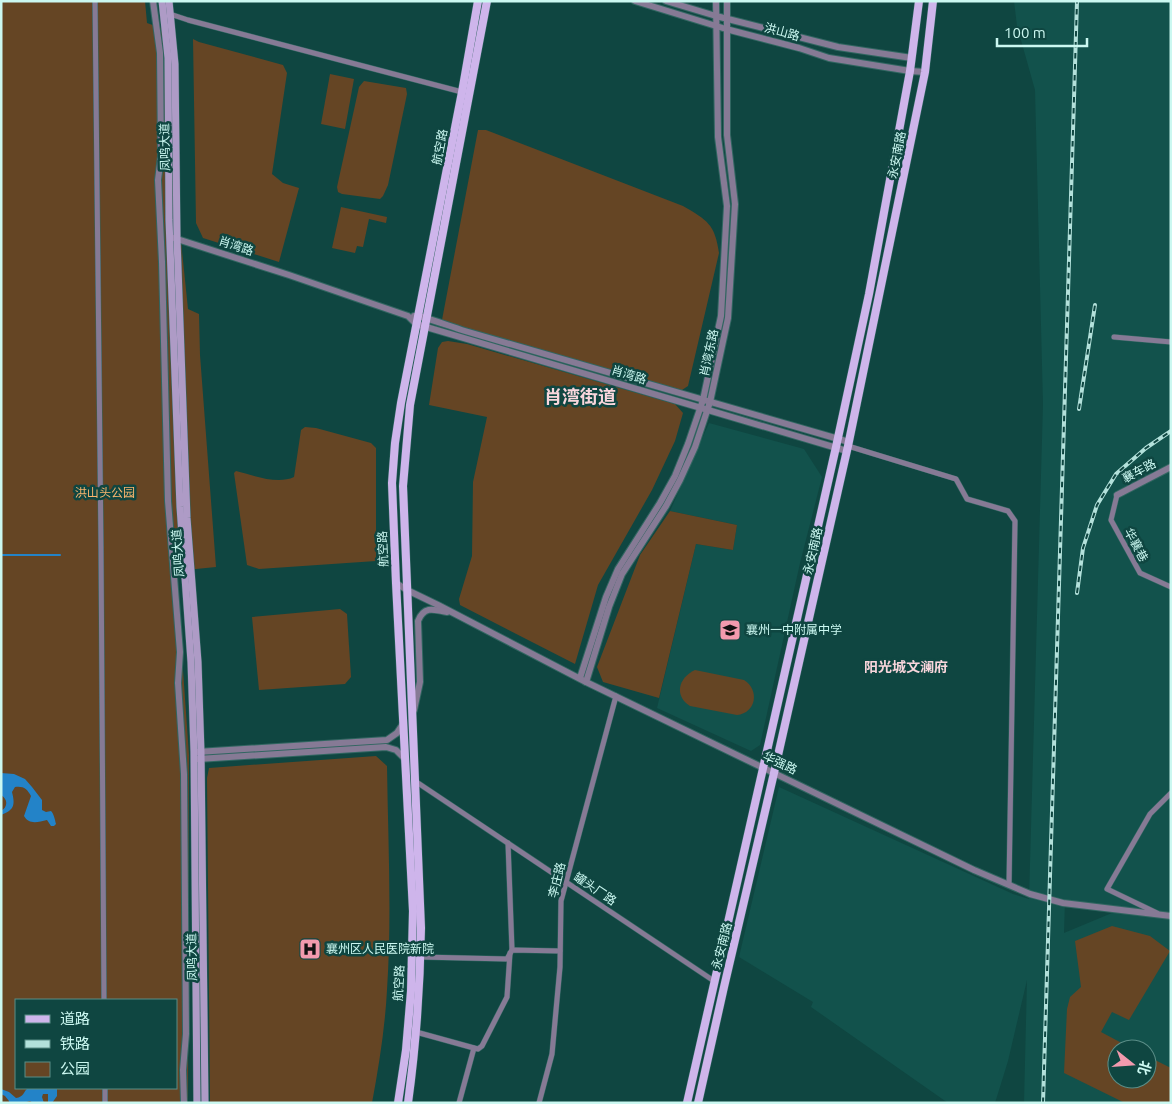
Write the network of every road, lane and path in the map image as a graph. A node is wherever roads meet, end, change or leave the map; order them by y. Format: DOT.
graph roads {
  1 [pos="95,1"];
  2 [pos="153,1"];
  3 [pos="162,1"];
  4 [pos="168,1"];
  5 [pos="478,1"];
  6 [pos="487,1"];
  7 [pos="635,1"];
  8 [pos="666,1"];
  9 [pos="716,1"];
  10 [pos="727,1"];
  11 [pos="920,1"];
  12 [pos="934,1"];
  13 [pos="170,14"];
  14 [pos="716,16"];
  15 [pos="726,18"];
  16 [pos="715,25"];
  17 [pos="726,29"];
  18 [pos="912,58"];
  19 [pos="910,71"];
  20 [pos="925,72"];
  21 [pos="462,92"];
  22 [pos="174,238"];
  23 [pos="417,320"];
  24 [pos="426,322"];
  25 [pos="1114,337"];
  26 [pos="1171,342"];
  27 [pos="707,401"];
  28 [pos="704,409"];
  29 [pos="837,443"];
  30 [pos="848,446"];
  31 [pos="1171,467"];
  32 [pos="1117,496"];
  33 [pos="396,583"];
  34 [pos="1171,587"];
  35 [pos="407,590"];
  36 [pos="453,613"];
  37 [pos="583,680"];
  38 [pos="616,696"];
  39 [pos="413,719"];
  40 [pos="403,724"];
  41 [pos="198,755"];
  42 [pos="405,759"];
  43 [pos="764,768"];
  44 [pos="774,773"];
  45 [pos="415,781"];
  46 [pos="1171,793"];
  47 [pos="508,843"];
  48 [pos="566,882"];
  49 [pos="1009,885"];
  50 [pos="1161,915"];
  51 [pos="1171,916"];
  52 [pos="560,951"];
  53 [pos="511,952"];
  54 [pos="421,956"];
  55 [pos="714,981"];
  56 [pos="104,999"];
  57 [pos="416,1032"];
  58 [pos="474,1048"];
  59 [pos="105,1089"];
  60 [pos="105,1103"];
  61 [pos="184,1103"];
  62 [pos="197,1103"];
  63 [pos="205,1103"];
  64 [pos="398,1103"];
  65 [pos="408,1103"];
  66 [pos="458,1103"];
  67 [pos="538,1103"];
  68 [pos="687,1103"];
  69 [pos="698,1103"];
  1 -- 56 [label="street"];
  2 -- 61 [label="street"];
  3 -- 22 [label="main road, 凤鸣大道"];
  4 -- 13 [label="main road, 凤鸣大道"];
  5 -- 21 [label="main road, 航空路"];
  6 -- 24 [label="main road, 航空路"];
  7 -- 16 [label="street, 洪山路"];
  8 -- 14 [label="street, 洪山路"];
  9 -- 14 [label="street, 肖湾东路"];
  10 -- 15 [label="street, 肖湾东路"];
  11 -- 18 [label="main road, 永安南路"];
  12 -- 20 [label="main road, 永安南路"];
  13 -- 21 [label="street"];
  13 -- 22 [label="main road, 凤鸣大道"];
  14 -- 15 [label="street, 洪山路"];
  14 -- 16 [label="street, 肖湾东路"];
  15 -- 17 [label="street, 肖湾东路"];
  15 -- 18 [label="street, 洪山路"];
  16 -- 17 [label="street, 洪山路"];
  16 -- 27 [label="street, 肖湾东路"];
  17 -- 19 [label="street, 洪山路"];
  17 -- 27 [label="street, 肖湾东路"];
  18 -- 19 [label="main road, 永安南路"];
  19 -- 20 [label="street, 洪山路"];
  19 -- 29 [label="main road, 永安南路"];
  20 -- 30 [label="main road, 永安南路"];
  21 -- 23 [label="main road, 航空路"];
  22 -- 23 [label="street, 肖湾路"];
  22 -- 41 [label="main road, 凤鸣大道"];
  23 -- 24 [label="street, 肖湾路"];
  23 -- 33 [label="main road, 航空路"];
  24 -- 27 [label="street, 肖湾路"];
  24 -- 28 [label="street, 肖湾路"];
  24 -- 35 [label="main road, 航空路"];
  25 -- 26 [label="street"];
  27 -- 28 [label="street, 肖湾东路"];
  27 -- 29 [label="street, 肖湾路"];
  28 -- 29 [label="street, 肖湾路"];
  28 -- 37 [label="street, 肖湾东路"];
  29 -- 30 [label="street, 肖湾路"];
  29 -- 43 [label="main road, 永安南路"];
  30 -- 44 [label="main road, 永安南路"];
  30 -- 49 [label="street"];
  31 -- 32 [label="street, 襄车路"];
  32 -- 34 [label="street, 华襄巷"];
  33 -- 35 [label="street, 华强路"];
  33 -- 40 [label="main road, 航空路"];
  35 -- 36 [label="street, 华强路"];
  35 -- 39 [label="main road, 航空路"];
  36 -- 37 [label="street, 华强路"];
  36 -- 39 [label="street"];
  37 -- 38 [label="street, 华强路"];
  38 -- 43 [label="street, 华强路"];
  38 -- 48 [label="street, 李庄路"];
  39 -- 45 [label="main road, 航空路"];
  40 -- 41 [label="street"];
  40 -- 42 [label="main road, 航空路"];
  41 -- 42 [label="street"];
  41 -- 62 [label="main road, 凤鸣大道"];
  41 -- 63 [label="main road, 凤鸣大道"];
  42 -- 64 [label="main road, 航空路"];
  43 -- 44 [label="street, 华强路"];
  43 -- 55 [label="main road, 永安南路"];
  44 -- 49 [label="street, 华强路"];
  44 -- 69 [label="main road, 永安南路"];
  45 -- 47 [label="street, 罐头厂路"];
  45 -- 54 [label="main road, 航空路"];
  46 -- 50 [label="street"];
  47 -- 48 [label="street, 罐头厂路"];
  47 -- 53 [label="street"];
  48 -- 52 [label="street, 李庄路"];
  48 -- 55 [label="street, 罐头厂路"];
  49 -- 50 [label="street, 华强路"];
  50 -- 51 [label="street, 华强路"];
  52 -- 53 [label="street"];
  52 -- 67 [label="street, 李庄路"];
  53 -- 54 [label="street"];
  53 -- 58 [label="street"];
  54 -- 57 [label="main road, 航空路"];
  55 -- 68 [label="main road, 永安南路"];
  57 -- 58 [label="street"];
  57 -- 65 [label="main road, 航空路"];
  58 -- 66 [label="street"];
  59 -- 60 [label="street"];
}
